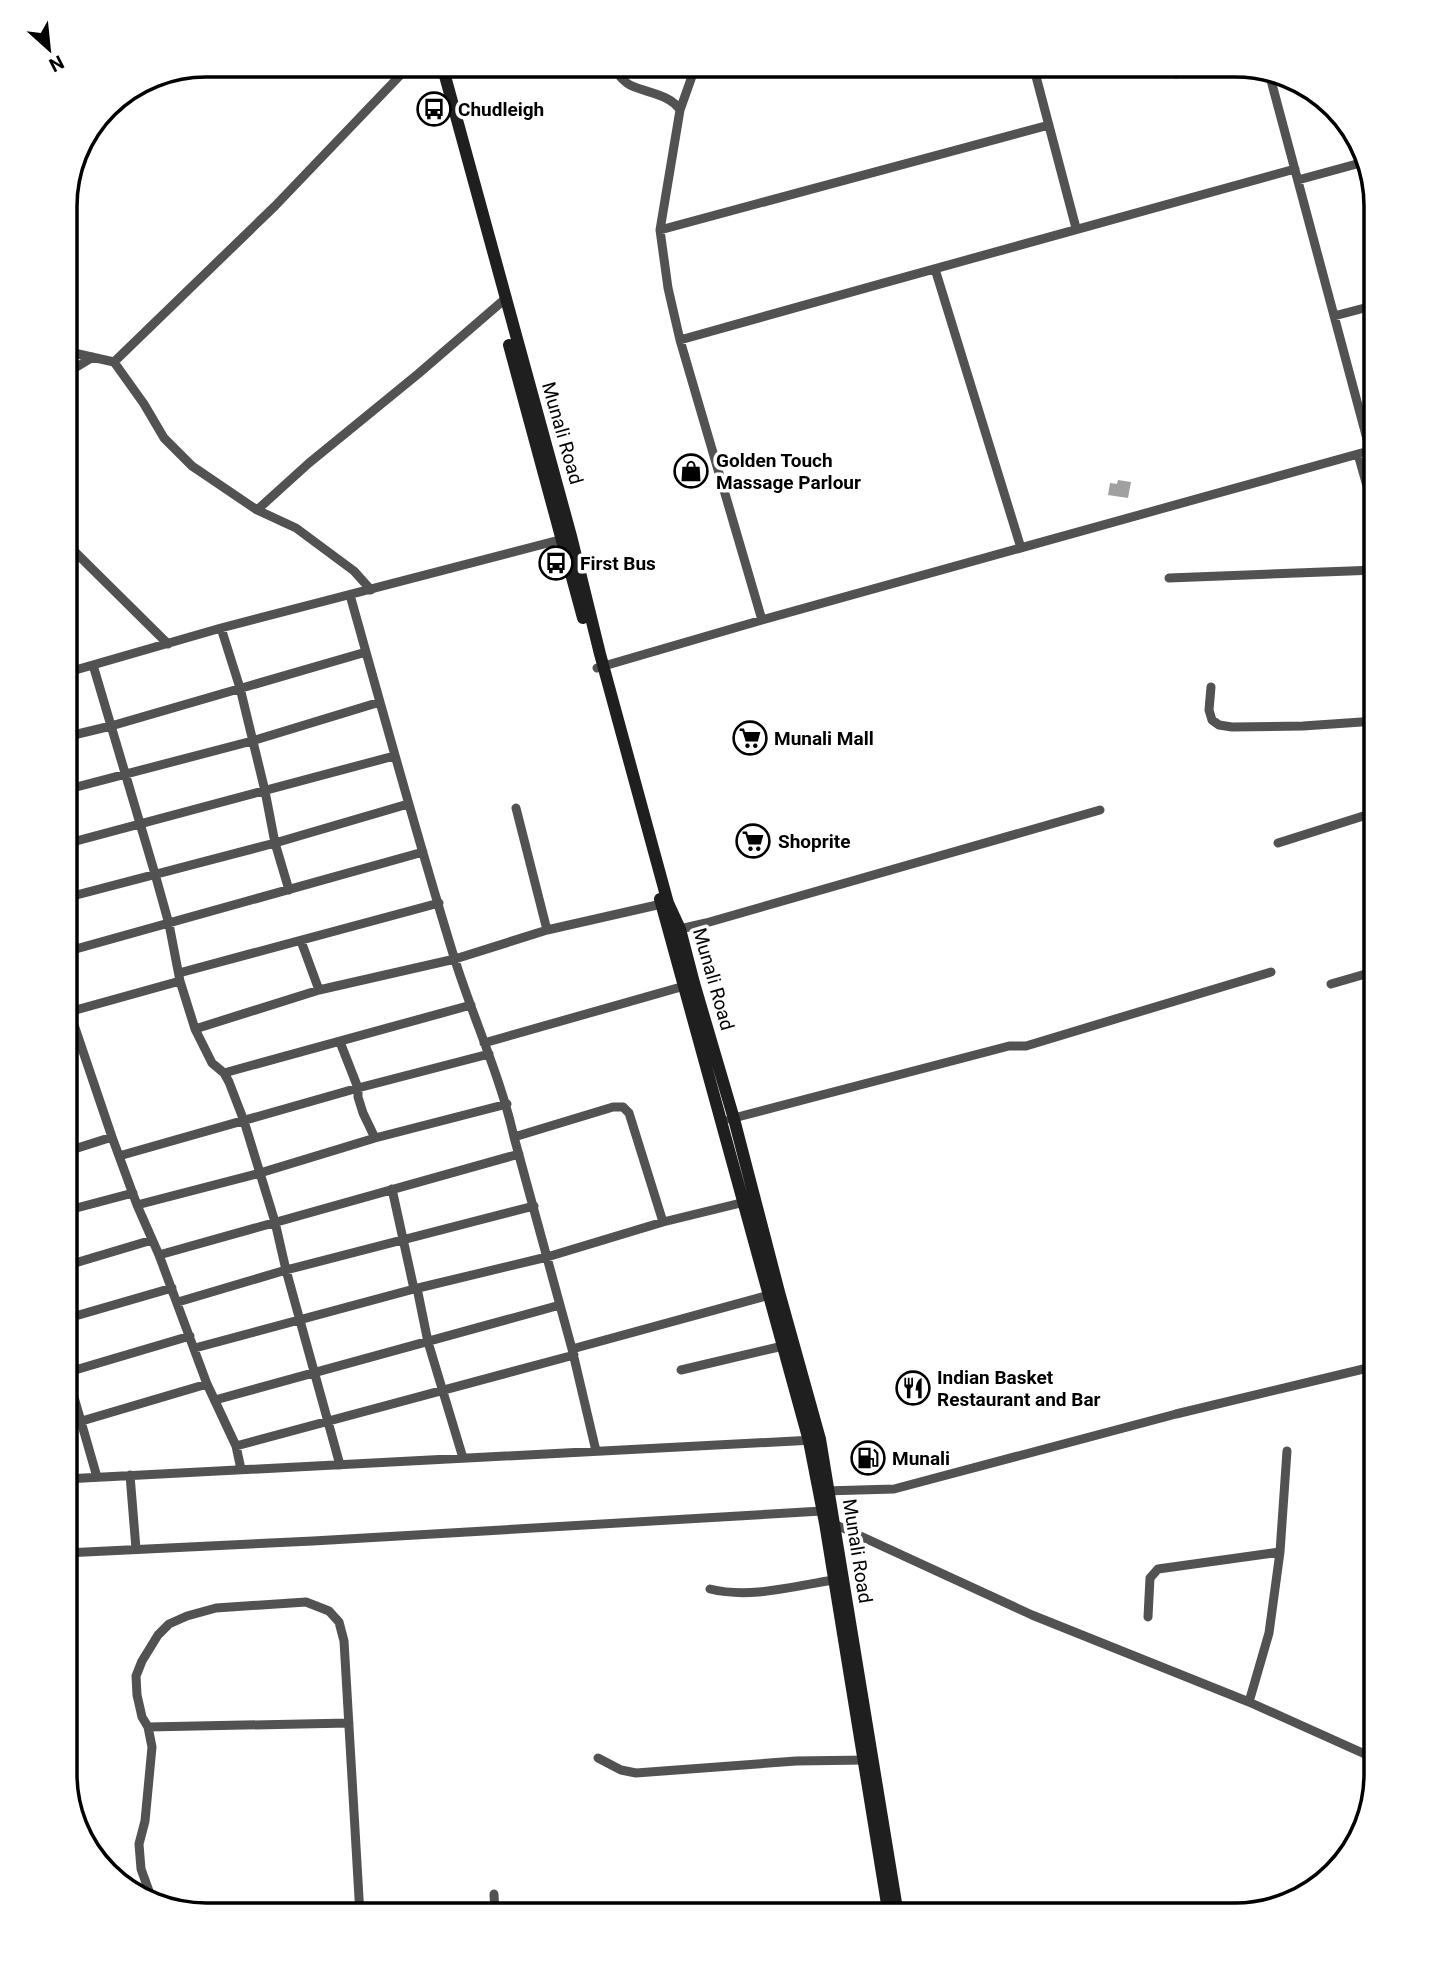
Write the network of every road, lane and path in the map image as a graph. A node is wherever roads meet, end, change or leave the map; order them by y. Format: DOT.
graph roads {
  1 [pos="399,77"];
  2 [pos="437,77"];
  3 [pos="445,77"];
  4 [pos="622,77"];
  5 [pos="692,77"];
  6 [pos="1036,77"];
  7 [pos="1272,82"];
  8 [pos="680,110"];
  9 [pos="1049,125"];
  10 [pos="1357,164"];
  11 [pos="1295,170"];
  12 [pos="1298,180"];
  13 [pos="1076,228"];
  14 [pos="660,230"];
  15 [pos="936,269"];
  16 [pos="502,302"];
  17 [pos="1364,308"];
  18 [pos="1334,316"];
  19 [pos="680,340"];
  20 [pos="77,354"];
  21 [pos="93,357"];
  22 [pos="114,362"];
  23 [pos="77,367"];
  24 [pos="1364,419"];
  25 [pos="1364,452"];
  26 [pos="1358,454"];
  27 [pos="1364,475"];
  28 [pos="257,510"];
  29 [pos="566,538"];
  30 [pos="1021,548"];
  31 [pos="77,554"];
  32 [pos="1364,570"];
  33 [pos="1169,578"];
  34 [pos="371,590"];
  35 [pos="350,595"];
  36 [pos="762,620"];
  37 [pos="221,628"];
  38 [pos="168,643"];
  39 [pos="366,652"];
  40 [pos="93,665"];
  41 [pos="601,667"];
  42 [pos="77,670"];
  43 [pos="1211,687"];
  44 [pos="240,688"];
  45 [pos="380,702"];
  46 [pos="1364,722"];
  47 [pos="111,726"];
  48 [pos="77,734"];
  49 [pos="252,741"];
  50 [pos="394,756"];
  51 [pos="126,773"];
  52 [pos="77,787"];
  53 [pos="265,791"];
  54 [pos="408,804"];
  55 [pos="516,808"];
  56 [pos="1100,810"];
  57 [pos="1364,816"];
  58 [pos="141,824"];
  59 [pos="77,841"];
  60 [pos="275,843"];
  61 [pos="1278,843"];
  62 [pos="423,852"];
  63 [pos="155,874"];
  64 [pos="289,890"];
  65 [pos="77,895"];
  66 [pos="439,903"];
  67 [pos="665,904"];
  68 [pos="169,925"];
  69 [pos="680,929"];
  70 [pos="547,930"];
  71 [pos="301,941"];
  72 [pos="77,949"];
  73 [pos="455,959"];
  74 [pos="1271,972"];
  75 [pos="1364,974"];
  76 [pos="179,977"];
  77 [pos="1331,984"];
  78 [pos="689,985"];
  79 [pos="319,990"];
  80 [pos="471,1005"];
  81 [pos="77,1010"];
  82 [pos="195,1029"];
  83 [pos="77,1041"];
  84 [pos="340,1042"];
  85 [pos="484,1043"];
  86 [pos="489,1054"];
  87 [pos="224,1073"];
  88 [pos="358,1088"];
  89 [pos="507,1104"];
  90 [pos="727,1120"];
  91 [pos="244,1121"];
  92 [pos="111,1137"];
  93 [pos="375,1138"];
  94 [pos="514,1138"];
  95 [pos="77,1148"];
  96 [pos="519,1154"];
  97 [pos="119,1156"];
  98 [pos="260,1172"];
  99 [pos="392,1189"];
  100 [pos="133,1193"];
  101 [pos="749,1201"];
  102 [pos="137,1205"];
  103 [pos="534,1206"];
  104 [pos="77,1208"];
  105 [pos="275,1222"];
  106 [pos="663,1222"];
  107 [pos="152,1240"];
  108 [pos="404,1240"];
  109 [pos="159,1255"];
  110 [pos="547,1257"];
  111 [pos="77,1262"];
  112 [pos="286,1270"];
  113 [pos="172,1289"];
  114 [pos="416,1289"];
  115 [pos="774,1294"];
  116 [pos="178,1302"];
  117 [pos="560,1306"];
  118 [pos="77,1316"];
  119 [pos="300,1320"];
  120 [pos="190,1336"];
  121 [pos="428,1342"];
  122 [pos="783,1346"];
  123 [pos="195,1348"];
  124 [pos="573,1352"];
  125 [pos="77,1368"];
  126 [pos="1364,1369"];
  127 [pos="681,1370"];
  128 [pos="315,1373"];
  129 [pos="207,1384"];
  130 [pos="444,1391"];
  131 [pos="215,1400"];
  132 [pos="77,1409"];
  133 [pos="81,1422"];
  134 [pos="77,1423"];
  135 [pos="328,1423"];
  136 [pos="814,1440"];
  137 [pos="236,1447"];
  138 [pos="596,1451"];
  139 [pos="1287,1451"];
  140 [pos="463,1458"];
  141 [pos="340,1465"];
  142 [pos="241,1469"];
  143 [pos="130,1475"];
  144 [pos="97,1477"];
  145 [pos="77,1478"];
  146 [pos="824,1491"];
  147 [pos="827,1518"];
  148 [pos="136,1549"];
  149 [pos="77,1552"];
  150 [pos="1280,1552"];
  151 [pos="834,1580"];
  152 [pos="710,1589"];
  153 [pos="1148,1617"];
  154 [pos="1250,1702"];
  155 [pos="349,1723"];
  156 [pos="148,1727"];
  157 [pos="1364,1754"];
  158 [pos="598,1758"];
  159 [pos="868,1760"];
  160 [pos="149,1890"];
  161 [pos="494,1894"];
  162 [pos="359,1903"];
  163 [pos="494,1903"];
  164 [pos="887,1903"];
  165 [pos="896,1903"];
  1 -- 22 [label="street"];
  2 -- 16 [label="main road, Munali Road"];
  3 -- 16 [label="main road, Munali Road"];
  4 -- 8 [label="street"];
  5 -- 8 [label="street"];
  6 -- 9 [label="street"];
  7 -- 11 [label="street"];
  8 -- 14 [label="street"];
  9 -- 13 [label="street"];
  9 -- 14 [label="street"];
  10 -- 12 [label="street"];
  11 -- 12 [label="street"];
  11 -- 13 [label="street"];
  12 -- 18 [label="street"];
  13 -- 15 [label="street"];
  14 -- 19 [label="street"];
  15 -- 19 [label="street"];
  15 -- 30 [label="street"];
  16 -- 28 [label="street"];
  16 -- 29 [label="main road, Munali Road"];
  17 -- 18 [label="street"];
  18 -- 24 [label="street"];
  19 -- 36 [label="street"];
  20 -- 21 [label="street"];
  21 -- 22 [label="street"];
  21 -- 23 [label="street"];
  22 -- 28 [label="street"];
  25 -- 26 [label="street"];
  26 -- 27 [label="street"];
  26 -- 30 [label="street"];
  28 -- 34 [label="street"];
  29 -- 34 [label="street"];
  29 -- 41 [label="main road, Munali Road"];
  30 -- 36 [label="street"];
  31 -- 38 [label="street"];
  32 -- 33 [label="street"];
  34 -- 35 [label="street"];
  35 -- 37 [label="street"];
  35 -- 39 [label="street"];
  36 -- 41 [label="street"];
  37 -- 38 [label="street"];
  37 -- 44 [label="street"];
  38 -- 40 [label="street"];
  39 -- 44 [label="street"];
  39 -- 45 [label="street"];
  40 -- 42 [label="street"];
  40 -- 47 [label="street"];
  41 -- 67 [label="main road, Munali Road"];
  43 -- 46 [label="street"];
  44 -- 47 [label="street"];
  44 -- 49 [label="street"];
  45 -- 49 [label="street"];
  45 -- 50 [label="street"];
  47 -- 48 [label="street"];
  47 -- 51 [label="street"];
  49 -- 51 [label="street"];
  49 -- 53 [label="street"];
  50 -- 53 [label="street"];
  50 -- 54 [label="street"];
  51 -- 52 [label="street"];
  51 -- 58 [label="street"];
  53 -- 58 [label="street"];
  53 -- 60 [label="street"];
  54 -- 60 [label="street"];
  54 -- 62 [label="street"];
  55 -- 70 [label="street"];
  56 -- 69 [label="street"];
  57 -- 61 [label="street"];
  58 -- 59 [label="street"];
  58 -- 63 [label="street"];
  60 -- 63 [label="street"];
  60 -- 64 [label="street"];
  62 -- 64 [label="street"];
  62 -- 66 [label="street"];
  63 -- 65 [label="street"];
  63 -- 68 [label="street"];
  64 -- 68 [label="street"];
  66 -- 71 [label="street"];
  66 -- 73 [label="street"];
  67 -- 69 [label="main road, Munali Road"];
  67 -- 70 [label="street"];
  67 -- 78 [label="main road, Munali Road"];
  68 -- 72 [label="street"];
  68 -- 76 [label="street"];
  69 -- 78 [label="main road, Munali Road"];
  70 -- 73 [label="street"];
  71 -- 76 [label="street"];
  71 -- 79 [label="street"];
  73 -- 79 [label="street"];
  73 -- 80 [label="street"];
  74 -- 90 [label="street"];
  75 -- 77 [label="street"];
  76 -- 81 [label="street"];
  76 -- 82 [label="street"];
  78 -- 85 [label="street"];
  78 -- 90 [label="main road, Munali Road"];
  79 -- 82 [label="street"];
  80 -- 84 [label="street"];
  80 -- 85 [label="street"];
  82 -- 87 [label="street"];
  83 -- 92 [label="street"];
  84 -- 87 [label="street"];
  84 -- 88 [label="street"];
  85 -- 86 [label="street"];
  86 -- 88 [label="street"];
  86 -- 89 [label="street"];
  87 -- 91 [label="street"];
  88 -- 91 [label="street"];
  88 -- 93 [label="street"];
  89 -- 93 [label="street"];
  89 -- 94 [label="street"];
  90 -- 101 [label="main road, Munali Road"];
  91 -- 97 [label="street"];
  91 -- 98 [label="street"];
  92 -- 95 [label="street"];
  92 -- 97 [label="street"];
  93 -- 98 [label="street"];
  94 -- 96 [label="street"];
  94 -- 106 [label="street"];
  96 -- 99 [label="street"];
  96 -- 103 [label="street"];
  97 -- 100 [label="street"];
  98 -- 102 [label="street"];
  98 -- 105 [label="street"];
  99 -- 105 [label="street"];
  99 -- 108 [label="street"];
  100 -- 102 [label="street"];
  100 -- 104 [label="street"];
  101 -- 106 [label="street"];
  101 -- 115 [label="main road, Munali Road"];
  102 -- 107 [label="street"];
  103 -- 108 [label="street"];
  103 -- 110 [label="street"];
  105 -- 109 [label="street"];
  105 -- 112 [label="street"];
  106 -- 110 [label="street"];
  107 -- 109 [label="street"];
  107 -- 111 [label="street"];
  108 -- 112 [label="street"];
  108 -- 114 [label="street"];
  109 -- 113 [label="street"];
  110 -- 114 [label="street"];
  110 -- 117 [label="street"];
  112 -- 116 [label="street"];
  112 -- 119 [label="street"];
  113 -- 116 [label="street"];
  113 -- 118 [label="street"];
  114 -- 119 [label="street"];
  114 -- 121 [label="street"];
  115 -- 122 [label="main road, Munali Road"];
  115 -- 124 [label="street"];
  115 -- 136 [label="main road, Munali Road"];
  116 -- 120 [label="street"];
  117 -- 121 [label="street"];
  117 -- 124 [label="street"];
  119 -- 123 [label="street"];
  119 -- 128 [label="street"];
  120 -- 123 [label="street"];
  120 -- 125 [label="street"];
  121 -- 128 [label="street"];
  121 -- 130 [label="street"];
  122 -- 127 [label="street"];
  122 -- 136 [label="main road, Munali Road"];
  123 -- 129 [label="street"];
  124 -- 130 [label="street"];
  124 -- 138 [label="street"];
  126 -- 146 [label="street"];
  128 -- 131 [label="street"];
  128 -- 135 [label="street"];
  129 -- 131 [label="street"];
  129 -- 133 [label="street"];
  130 -- 135 [label="street"];
  130 -- 140 [label="street"];
  131 -- 137 [label="street"];
  132 -- 133 [label="street"];
  133 -- 134 [label="street"];
  133 -- 144 [label="street"];
  135 -- 137 [label="street"];
  135 -- 141 [label="street"];
  136 -- 138 [label="street"];
  136 -- 146 [label="main road, Munali Road"];
  137 -- 142 [label="street"];
  138 -- 140 [label="street"];
  139 -- 150 [label="street"];
  140 -- 141 [label="street"];
  141 -- 142 [label="street"];
  142 -- 143 [label="street"];
  143 -- 144 [label="street"];
  143 -- 148 [label="street"];
  144 -- 145 [label="street"];
  146 -- 147 [label="main road, Munali Road"];
  146 -- 147 [label="main road, Munali Road"];
  147 -- 148 [label="street"];
  147 -- 151 [label="main road, Munali Road"];
  147 -- 154 [label="street"];
  147 -- 159 [label="main road, Munali Road"];
  148 -- 149 [label="street"];
  150 -- 153 [label="street"];
  150 -- 154 [label="street"];
  151 -- 152 [label="street"];
  151 -- 159 [label="main road, Munali Road"];
  154 -- 157 [label="street"];
  155 -- 156 [label="street"];
  155 -- 156 [label="street"];
  155 -- 162 [label="street"];
  156 -- 160 [label="street"];
  158 -- 159 [label="street"];
  159 -- 164 [label="main road, Munali Road"];
  159 -- 165 [label="main road, Munali Road"];
  161 -- 163 [label="street"];
}
